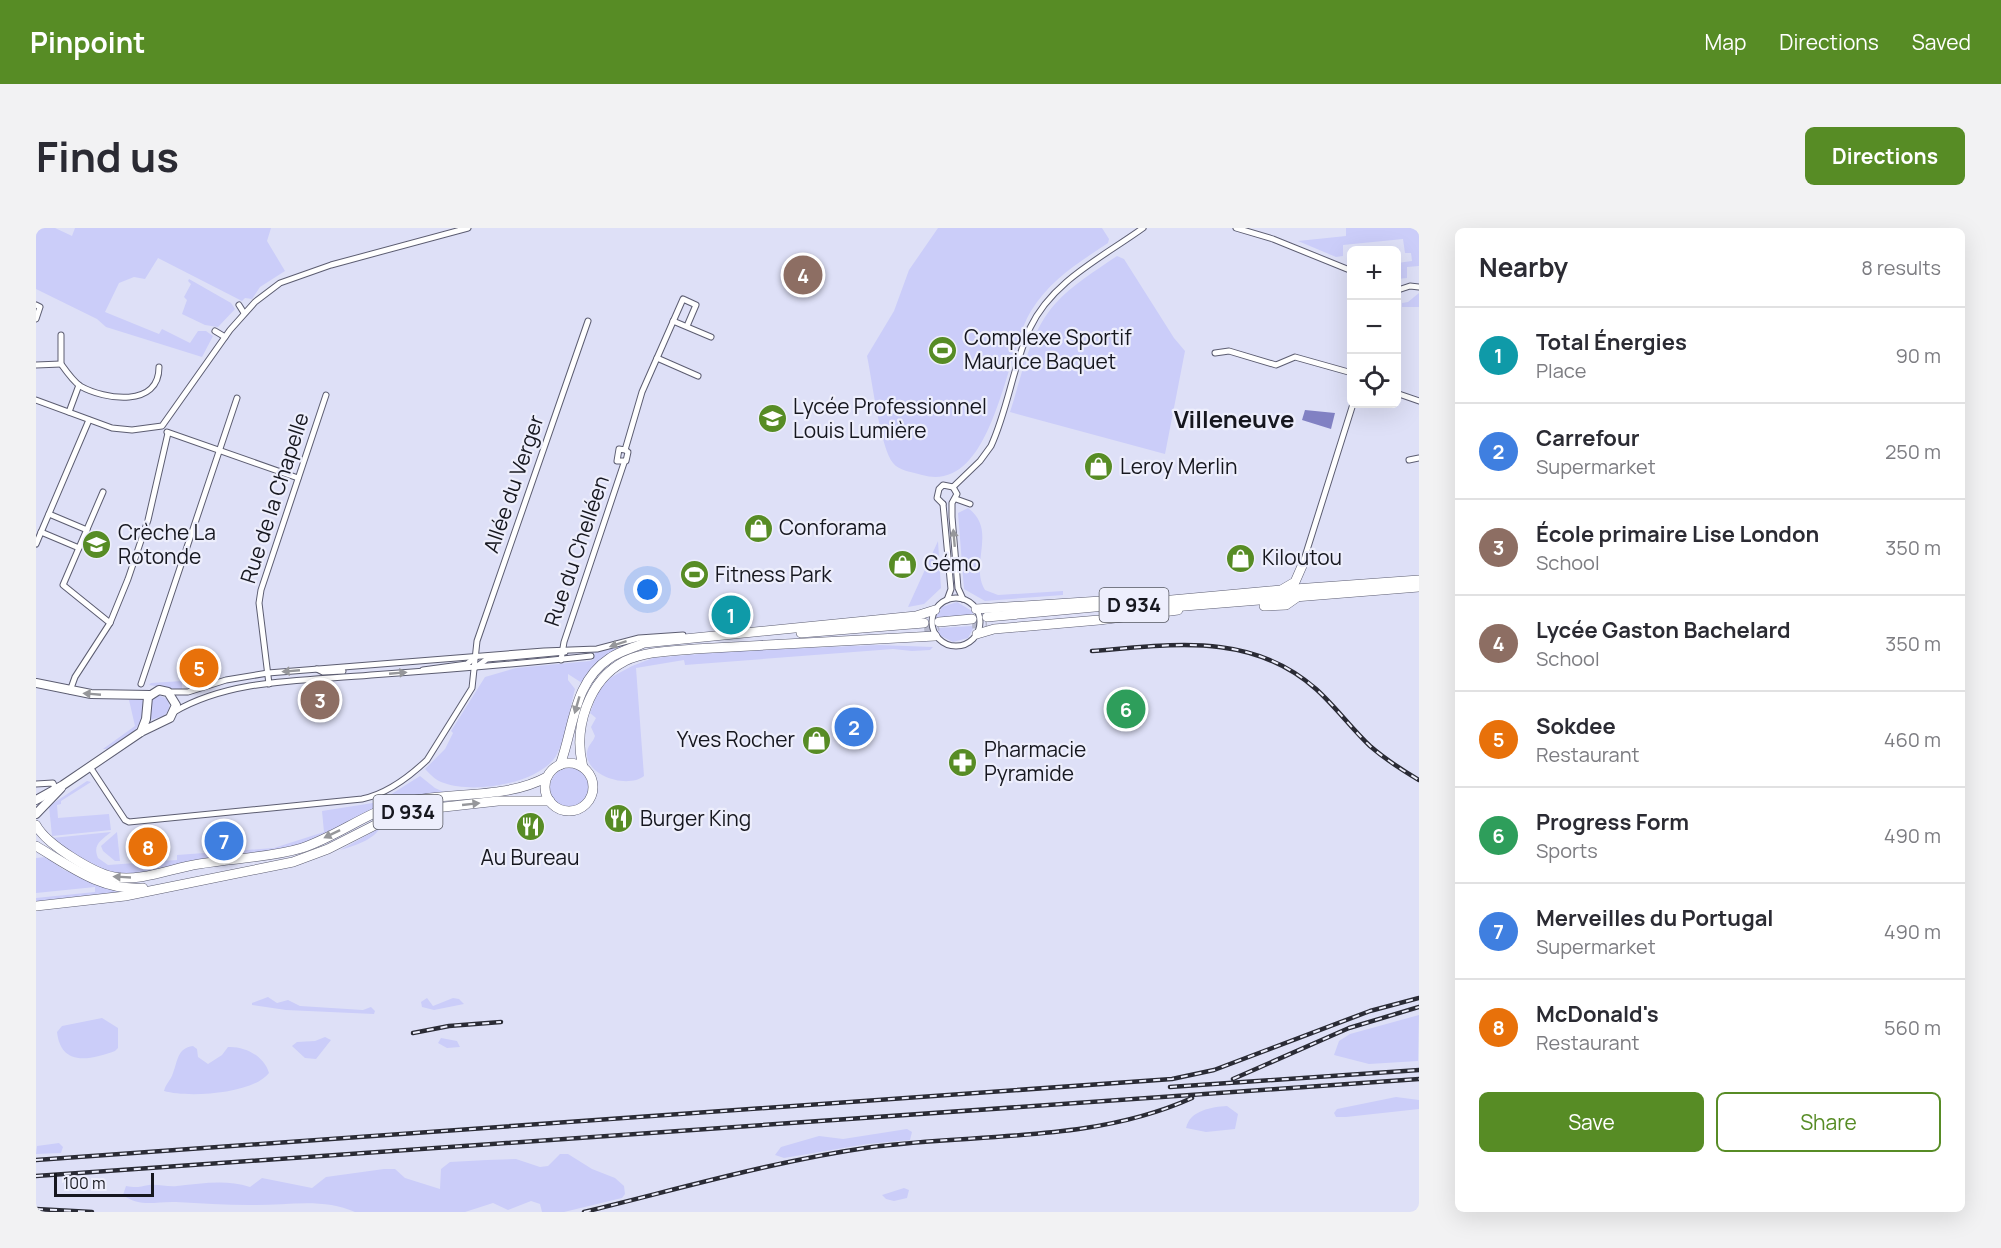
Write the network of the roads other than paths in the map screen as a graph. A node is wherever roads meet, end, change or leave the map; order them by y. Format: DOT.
graph roads {
  1 [pos="468,228"];
  2 [pos="1143,228"];
  3 [pos="1236,228"];
  4 [pos="1249,230"];
  5 [pos="1347,269"];
  6 [pos="1419,287"];
  7 [pos="1401,288"];
  8 [pos="36,305"];
  9 [pos="239,305"];
  10 [pos="244,313"];
  11 [pos="36,319"];
  12 [pos="588,321"];
  13 [pos="674,321"];
  14 [pos="687,326"];
  15 [pos="215,332"];
  16 [pos="62,335"];
  17 [pos="225,337"];
  18 [pos="711,337"];
  19 [pos="1215,353"];
  20 [pos="657,358"];
  21 [pos="61,364"];
  22 [pos="36,365"];
  23 [pos="159,367"];
  24 [pos="1347,372"];
  25 [pos="698,376"];
  26 [pos="79,385"];
  27 [pos="326,395"];
  28 [pos="1401,395"];
  29 [pos="237,398"];
  30 [pos="36,400"];
  31 [pos="1419,401"];
  32 [pos="1352,408"];
  33 [pos="69,412"];
  34 [pos="89,420"];
  35 [pos="162,426"];
  36 [pos="168,433"];
  37 [pos="219,451"];
  38 [pos="1419,458"];
  39 [pos="1409,460"];
  40 [pos="298,478"];
  41 [pos="953,487"];
  42 [pos="103,492"];
  43 [pos="954,501"];
  44 [pos="943,504"];
  45 [pos="970,504"];
  46 [pos="48,514"];
  47 [pos="87,530"];
  48 [pos="41,531"];
  49 [pos="36,543"];
  50 [pos="79,548"];
  51 [pos="1302,566"];
  52 [pos="1419,580"];
  53 [pos="1323,586"];
  54 [pos="1419,588"];
  55 [pos="1281,590"];
  56 [pos="1298,593"];
  57 [pos="963,599"];
  58 [pos="947,600"];
  59 [pos="1211,605"];
  60 [pos="976,609"];
  61 [pos="934,610"];
  62 [pos="972,621"];
  63 [pos="110,623"];
  64 [pos="938,628"];
  65 [pos="977,634"];
  66 [pos="697,637"];
  67 [pos="694,649"];
  68 [pos="629,650"];
  69 [pos="563,653"];
  70 [pos="591,656"];
  71 [pos="475,657"];
  72 [pos="475,668"];
  73 [pos="419,672"];
  74 [pos="268,673"];
  75 [pos="36,683"];
  76 [pos="141,684"];
  77 [pos="269,684"];
  78 [pos="70,691"];
  79 [pos="168,692"];
  80 [pos="152,693"];
  81 [pos="128,696"];
  82 [pos="174,712"];
  83 [pos="141,732"];
  84 [pos="560,765"];
  85 [pos="90,766"];
  86 [pos="583,767"];
  87 [pos="547,777"];
  88 [pos="36,784"];
  89 [pos="56,786"];
  90 [pos="36,800"];
  91 [pos="550,801"];
  92 [pos="36,813"];
  93 [pos="36,825"];
  94 [pos="36,846"];
  95 [pos="277,866"];
  96 [pos="36,906"];
  1 -- 10 [label="street"];
  2 -- 41 [label="street"];
  3 -- 4 [label="street"];
  4 -- 5 [label="street"];
  6 -- 7 [label="street"];
  8 -- 11 [label="street"];
  9 -- 10 [label="street"];
  10 -- 17 [label="street"];
  12 -- 71 [label="street, Allée du Verger"];
  13 -- 14 [label="street"];
  13 -- 14 [label="street, Rue du Chelléen"];
  13 -- 20 [label="street, Rue du Chelléen"];
  14 -- 18 [label="street"];
  15 -- 17 [label="street"];
  16 -- 21 [label="street"];
  17 -- 35 [label="street"];
  19 -- 24 [label="street"];
  20 -- 25 [label="street"];
  20 -- 69 [label="street, Rue du Chelléen"];
  21 -- 22 [label="street"];
  21 -- 26 [label="street"];
  23 -- 26 [label="street"];
  26 -- 33 [label="street"];
  27 -- 40 [label="street, Rue de la Chapelle"];
  28 -- 31 [label="street"];
  29 -- 37 [label="street"];
  30 -- 33 [label="street"];
  32 -- 51 [label="street"];
  33 -- 34 [label="street"];
  34 -- 35 [label="street"];
  34 -- 46 [label="street"];
  35 -- 36 [label="street"];
  36 -- 37 [label="street"];
  36 -- 63 [label="street"];
  37 -- 40 [label="street"];
  37 -- 76 [label="street"];
  38 -- 39 [label="street"];
  40 -- 74 [label="street, Rue de la Chapelle"];
  41 -- 43 [label="street"];
  41 -- 44 [label="street"];
  42 -- 47 [label="street"];
  43 -- 44 [label="street"];
  43 -- 45 [label="street"];
  57 -- 43 [label="street, one-way"];
  44 -- 58 [label="street"];
  46 -- 47 [label="street"];
  46 -- 48 [label="street"];
  47 -- 50 [label="street"];
  48 -- 49 [label="street"];
  48 -- 50 [label="street"];
  50 -- 63 [label="street"];
  51 -- 53 [label="main road"];
  51 -- 55 [label="main road"];
  51 -- 56 [label="main road"];
  52 -- 53 [label="main road, D 934"];
  53 -- 56 [label="main road, D 934"];
  54 -- 56 [label="main road, D 934"];
  55 -- 56 [label="main road, D 934"];
  55 -- 59 [label="main road, D 934"];
  55 -- 60 [label="main road"];
  56 -- 59 [label="main road"];
  57 -- 58 [label="street"];
  57 -- 60 [label="street"];
  58 -- 61 [label="street"];
  59 -- 65 [label="main road"];
  60 -- 65 [label="street"];
  61 -- 64 [label="street"];
  61 -- 66 [label="main road"];
  62 -- 64 [label="main road"];
  63 -- 78 [label="street"];
  64 -- 65 [label="street"];
  64 -- 67 [label="main road"];
  66 -- 68 [label="main road"];
  66 -- 69 [label="street, one-way"];
  67 -- 68 [label="main road"];
  67 -- 86 [label="main road"];
  68 -- 84 [label="main road, one-way"];
  69 -- 70 [label="street"];
  69 -- 71 [label="street"];
  69 -- 72 [label="street"];
  71 -- 72 [label="street, Allée du Verger"];
  71 -- 73 [label="street"];
  71 -- 74 [label="street, one-way"];
  72 -- 73 [label="street"];
  72 -- 85 [label="street, Allée du Verger"];
  77 -- 73 [label="street, one-way"];
  74 -- 77 [label="street, Rue de la Chapelle"];
  74 -- 79 [label="street"];
  75 -- 78 [label="street"];
  76 -- 80 [label="street"];
  76 -- 81 [label="street"];
  77 -- 82 [label="street"];
  81 -- 78 [label="street, one-way"];
  79 -- 80 [label="street"];
  79 -- 82 [label="street"];
  80 -- 81 [label="street"];
  80 -- 83 [label="street"];
  82 -- 83 [label="street"];
  83 -- 85 [label="street"];
  84 -- 86 [label="main road"];
  84 -- 87 [label="main road"];
  85 -- 89 [label="street"];
  86 -- 91 [label="main road"];
  87 -- 91 [label="main road"];
  87 -- 93 [label="main road, D 934, one-way"];
  88 -- 89 [label="street"];
  89 -- 90 [label="street"];
  89 -- 92 [label="street"];
  95 -- 91 [label="main road, D 934, one-way"];
  94 -- 95 [label="main road, D 934"];
  95 -- 96 [label="main road, D 934"];
}
